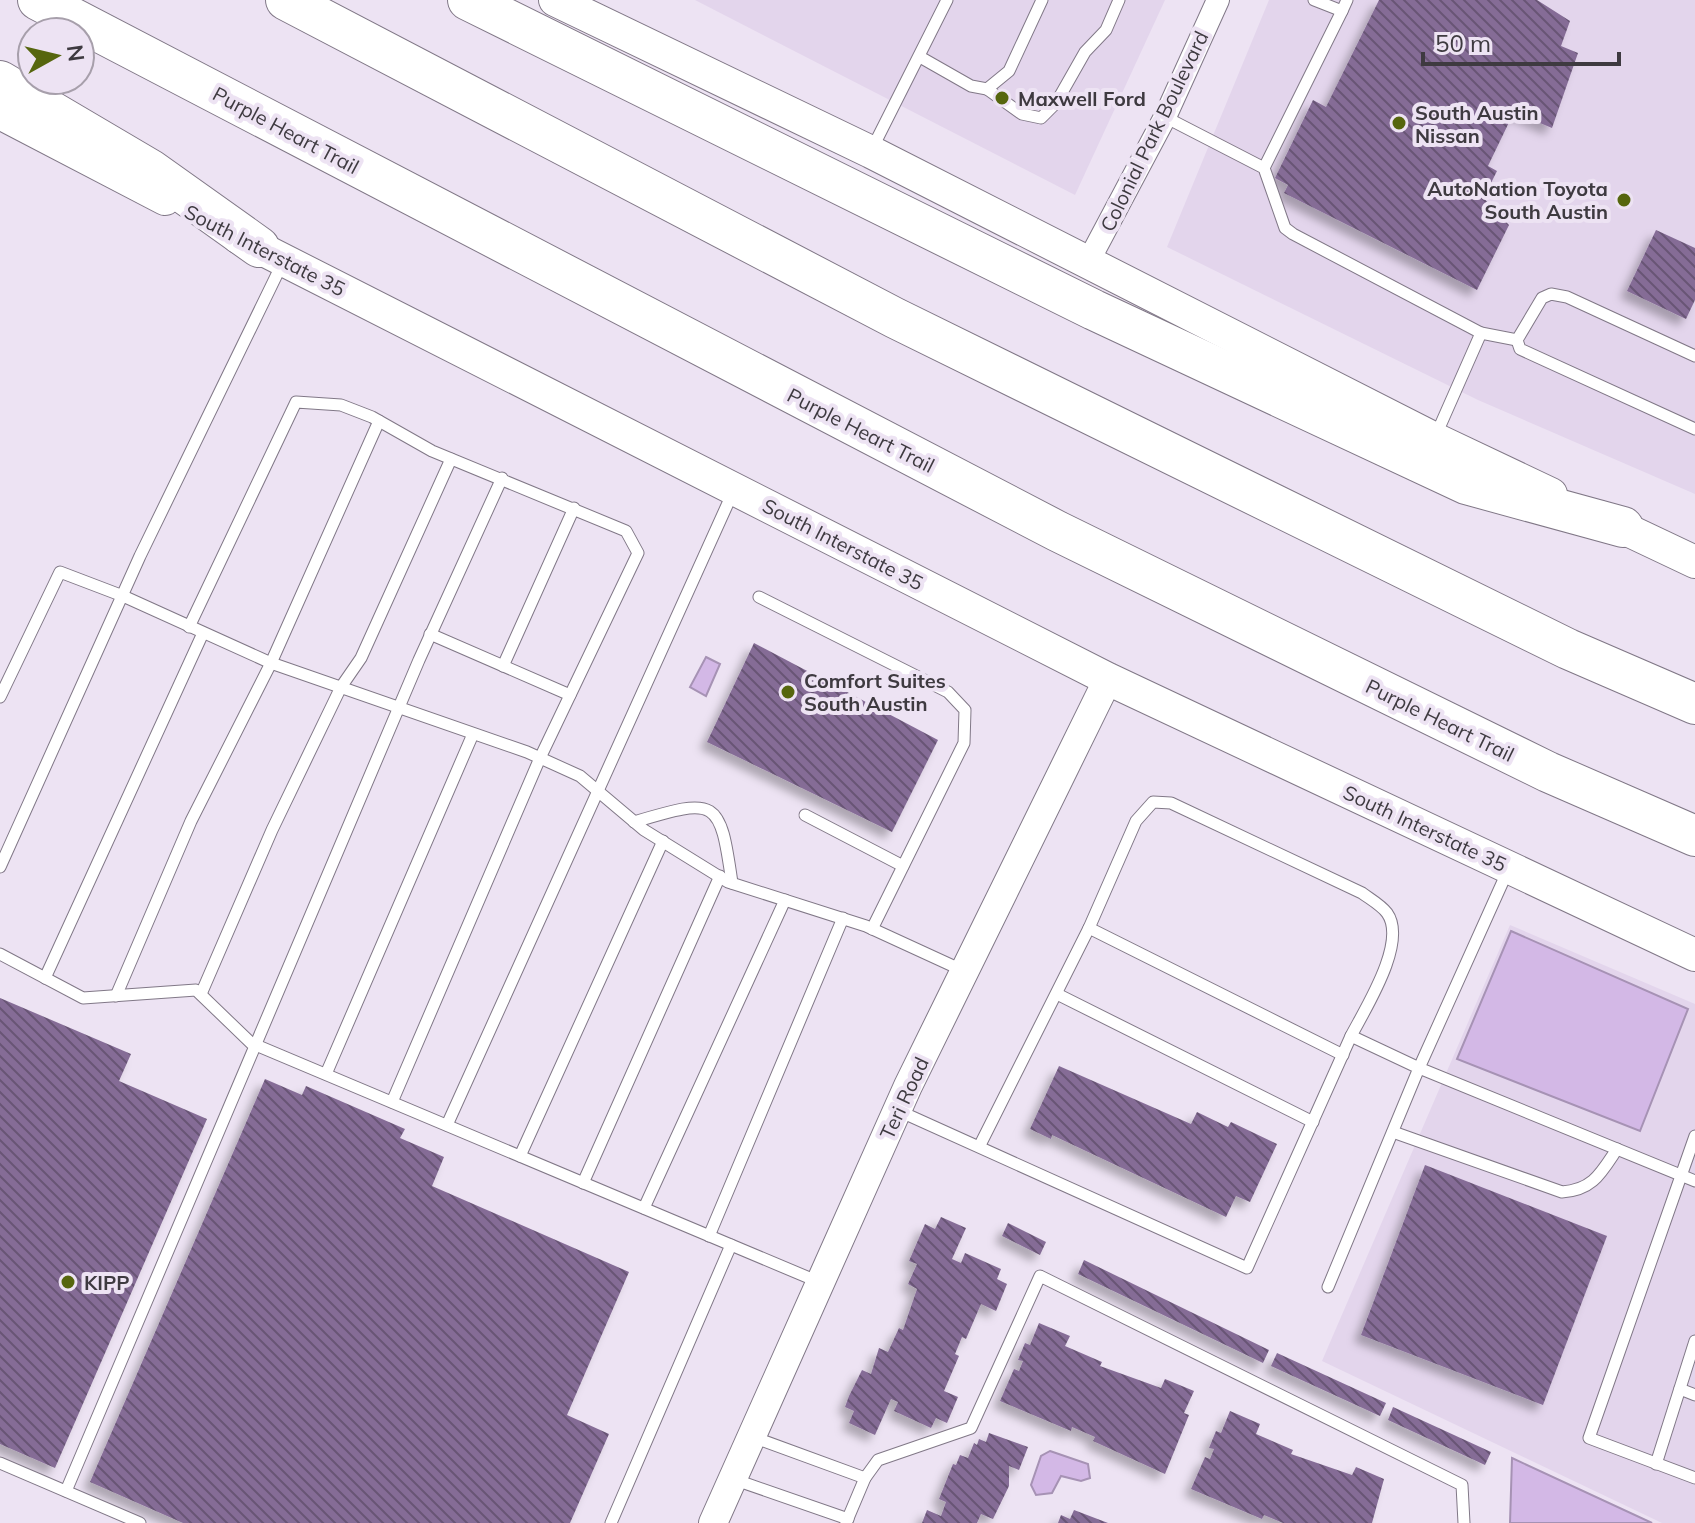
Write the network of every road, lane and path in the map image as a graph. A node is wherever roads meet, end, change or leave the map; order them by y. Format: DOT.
graph roads {
  1 [pos="38,0"];
  2 [pos="286,0"];
  3 [pos="468,0"];
  4 [pos="555,0"];
  5 [pos="947,0"];
  6 [pos="1042,0"];
  7 [pos="1119,0"];
  8 [pos="1218,0"];
  9 [pos="1314,0"];
  10 [pos="1344,6"];
  11 [pos="920,57"];
  12 [pos="0,81"];
  13 [pos="987,89"];
  14 [pos="0,113"];
  15 [pos="1165,117"];
  16 [pos="871,152"];
  17 [pos="1264,168"];
  18 [pos="271,254"];
  19 [pos="1088,262"];
  20 [pos="1481,333"];
  21 [pos="1517,340"];
  22 [pos="1695,356"];
  23 [pos="379,421"];
  24 [pos="1695,429"];
  25 [pos="1435,439"];
  26 [pos="451,459"];
  27 [pos="502,478"];
  28 [pos="735,488"];
  29 [pos="574,508"];
  30 [pos="1623,527"];
  31 [pos="1695,562"];
  32 [pos="123,596"];
  33 [pos="759,597"];
  34 [pos="189,627"];
  35 [pos="203,633"];
  36 [pos="430,634"];
  37 [pos="271,663"];
  38 [pos="503,666"];
  39 [pos="1108,679"];
  40 [pos="341,687"];
  41 [pos="570,695"];
  42 [pos="0,697"];
  43 [pos="1695,704"];
  44 [pos="400,708"];
  45 [pos="473,734"];
  46 [pos="540,758"];
  47 [pos="599,794"];
  48 [pos="805,815"];
  49 [pos="634,822"];
  50 [pos="1695,836"];
  51 [pos="663,841"];
  52 [pos="903,866"];
  53 [pos="0,867"];
  54 [pos="1509,868"];
  55 [pos="720,876"];
  56 [pos="732,883"];
  57 [pos="785,900"];
  58 [pos="843,918"];
  59 [pos="1089,928"];
  60 [pos="872,929"];
  61 [pos="0,954"];
  62 [pos="1695,955"];
  63 [pos="965,972"];
  64 [pos="45,978"];
  65 [pos="201,994"];
  66 [pos="1057,994"];
  67 [pos="116,996"];
  68 [pos="1351,1036"];
  69 [pos="257,1045"];
  70 [pos="1343,1055"];
  71 [pos="1419,1068"];
  72 [pos="326,1074"];
  73 [pos="392,1102"];
  74 [pos="897,1110"];
  75 [pos="1313,1122"];
  76 [pos="447,1125"];
  77 [pos="1393,1132"];
  78 [pos="1695,1136"];
  79 [pos="980,1145"];
  80 [pos="1617,1149"];
  81 [pos="520,1156"];
  82 [pos="1680,1175"];
  83 [pos="1695,1181"];
  84 [pos="583,1183"];
  85 [pos="644,1208"];
  86 [pos="709,1236"];
  87 [pos="731,1245"];
  88 [pos="820,1283"];
  89 [pos="1328,1287"];
  90 [pos="1695,1341"];
  91 [pos="1680,1389"];
  92 [pos="1695,1395"];
  93 [pos="752,1436"];
  94 [pos="0,1463"];
  95 [pos="1656,1464"];
  96 [pos="865,1478"];
  97 [pos="1695,1478"];
  98 [pos="733,1479"];
  99 [pos="66,1491"];
  100 [pos="847,1521"];
  101 [pos="140,1523"];
  102 [pos="611,1523"];
  103 [pos="713,1523"];
  104 [pos="1464,1523"];
  1 -- 50 [label="highway, Purple Heart Trail"];
  2 -- 43 [label="highway"];
  3 -- 30 [label="highway"];
  4 -- 16 [label="main road"];
  5 -- 11 [label="lane"];
  6 -- 13 [label="lane"];
  7 -- 13 [label="lane"];
  8 -- 15 [label="street, Colonial Park Boulevard"];
  9 -- 10 [label="lane"];
  10 -- 17 [label="lane"];
  11 -- 13 [label="lane"];
  11 -- 16 [label="lane"];
  12 -- 18 [label="highway"];
  14 -- 18 [label="main road, South Interstate 35"];
  15 -- 17 [label="lane"];
  15 -- 19 [label="street, Colonial Park Boulevard"];
  16 -- 19 [label="main road"];
  17 -- 20 [label="lane"];
  18 -- 28 [label="main road, South Interstate 35"];
  18 -- 32 [label="lane"];
  19 -- 25 [label="main road"];
  20 -- 21 [label="lane"];
  20 -- 25 [label="lane"];
  21 -- 22 [label="lane"];
  21 -- 24 [label="lane"];
  23 -- 26 [label="lane"];
  23 -- 34 [label="lane"];
  23 -- 37 [label="lane"];
  25 -- 30 [label="main road"];
  26 -- 27 [label="lane"];
  26 -- 40 [label="lane"];
  27 -- 29 [label="lane"];
  27 -- 36 [label="lane"];
  28 -- 39 [label="main road, South Interstate 35"];
  28 -- 47 [label="lane"];
  29 -- 38 [label="lane"];
  29 -- 41 [label="lane"];
  30 -- 31 [label="main road"];
  32 -- 34 [label="lane"];
  32 -- 42 [label="lane"];
  32 -- 53 [label="lane"];
  33 -- 52 [label="lane"];
  34 -- 35 [label="lane"];
  35 -- 37 [label="lane"];
  35 -- 64 [label="lane"];
  36 -- 38 [label="lane"];
  36 -- 44 [label="lane"];
  37 -- 40 [label="lane"];
  37 -- 67 [label="lane"];
  38 -- 41 [label="lane"];
  39 -- 54 [label="main road, South Interstate 35"];
  39 -- 63 [label="street, Teri Road"];
  40 -- 44 [label="lane"];
  40 -- 65 [label="lane"];
  41 -- 46 [label="lane"];
  44 -- 45 [label="lane"];
  44 -- 69 [label="lane"];
  45 -- 46 [label="lane"];
  45 -- 72 [label="lane"];
  46 -- 47 [label="lane"];
  46 -- 73 [label="lane"];
  47 -- 49 [label="lane"];
  47 -- 76 [label="lane"];
  48 -- 52 [label="lane"];
  49 -- 51 [label="lane"];
  49 -- 56 [label="lane"];
  51 -- 55 [label="lane"];
  51 -- 81 [label="lane"];
  52 -- 60 [label="lane"];
  54 -- 62 [label="main road, South Interstate 35"];
  54 -- 71 [label="lane"];
  55 -- 56 [label="lane"];
  55 -- 84 [label="lane"];
  56 -- 57 [label="lane"];
  57 -- 58 [label="lane"];
  57 -- 85 [label="lane"];
  58 -- 60 [label="lane"];
  58 -- 86 [label="lane"];
  59 -- 66 [label="lane"];
  59 -- 68 [label="lane"];
  59 -- 70 [label="lane"];
  60 -- 63 [label="lane"];
  61 -- 64 [label="lane"];
  63 -- 74 [label="street, Teri Road"];
  64 -- 67 [label="lane"];
  65 -- 67 [label="lane"];
  65 -- 69 [label="lane"];
  66 -- 75 [label="lane"];
  66 -- 79 [label="lane"];
  68 -- 70 [label="lane"];
  68 -- 71 [label="lane"];
  69 -- 72 [label="lane"];
  69 -- 99 [label="lane"];
  70 -- 75 [label="lane"];
  71 -- 77 [label="lane"];
  71 -- 80 [label="lane"];
  72 -- 73 [label="lane"];
  73 -- 76 [label="lane"];
  74 -- 79 [label="lane"];
  74 -- 88 [label="street, Teri Road"];
  75 -- 79 [label="lane"];
  76 -- 81 [label="lane"];
  77 -- 80 [label="lane"];
  77 -- 89 [label="lane"];
  78 -- 82 [label="lane"];
  80 -- 82 [label="lane"];
  81 -- 84 [label="lane"];
  82 -- 83 [label="lane"];
  82 -- 95 [label="lane"];
  84 -- 85 [label="lane"];
  85 -- 86 [label="lane"];
  86 -- 87 [label="lane"];
  87 -- 88 [label="lane"];
  87 -- 102 [label="lane"];
  88 -- 93 [label="street, Teri Road"];
  90 -- 91 [label="lane"];
  91 -- 92 [label="lane"];
  91 -- 95 [label="lane"];
  93 -- 96 [label="lane"];
  93 -- 98 [label="street, Teri Road"];
  94 -- 99 [label="lane"];
  95 -- 97 [label="lane"];
  96 -- 100 [label="lane"];
  96 -- 104 [label="lane"];
  98 -- 100 [label="lane"];
  98 -- 103 [label="street, Teri Road"];
  99 -- 101 [label="lane"];
}
